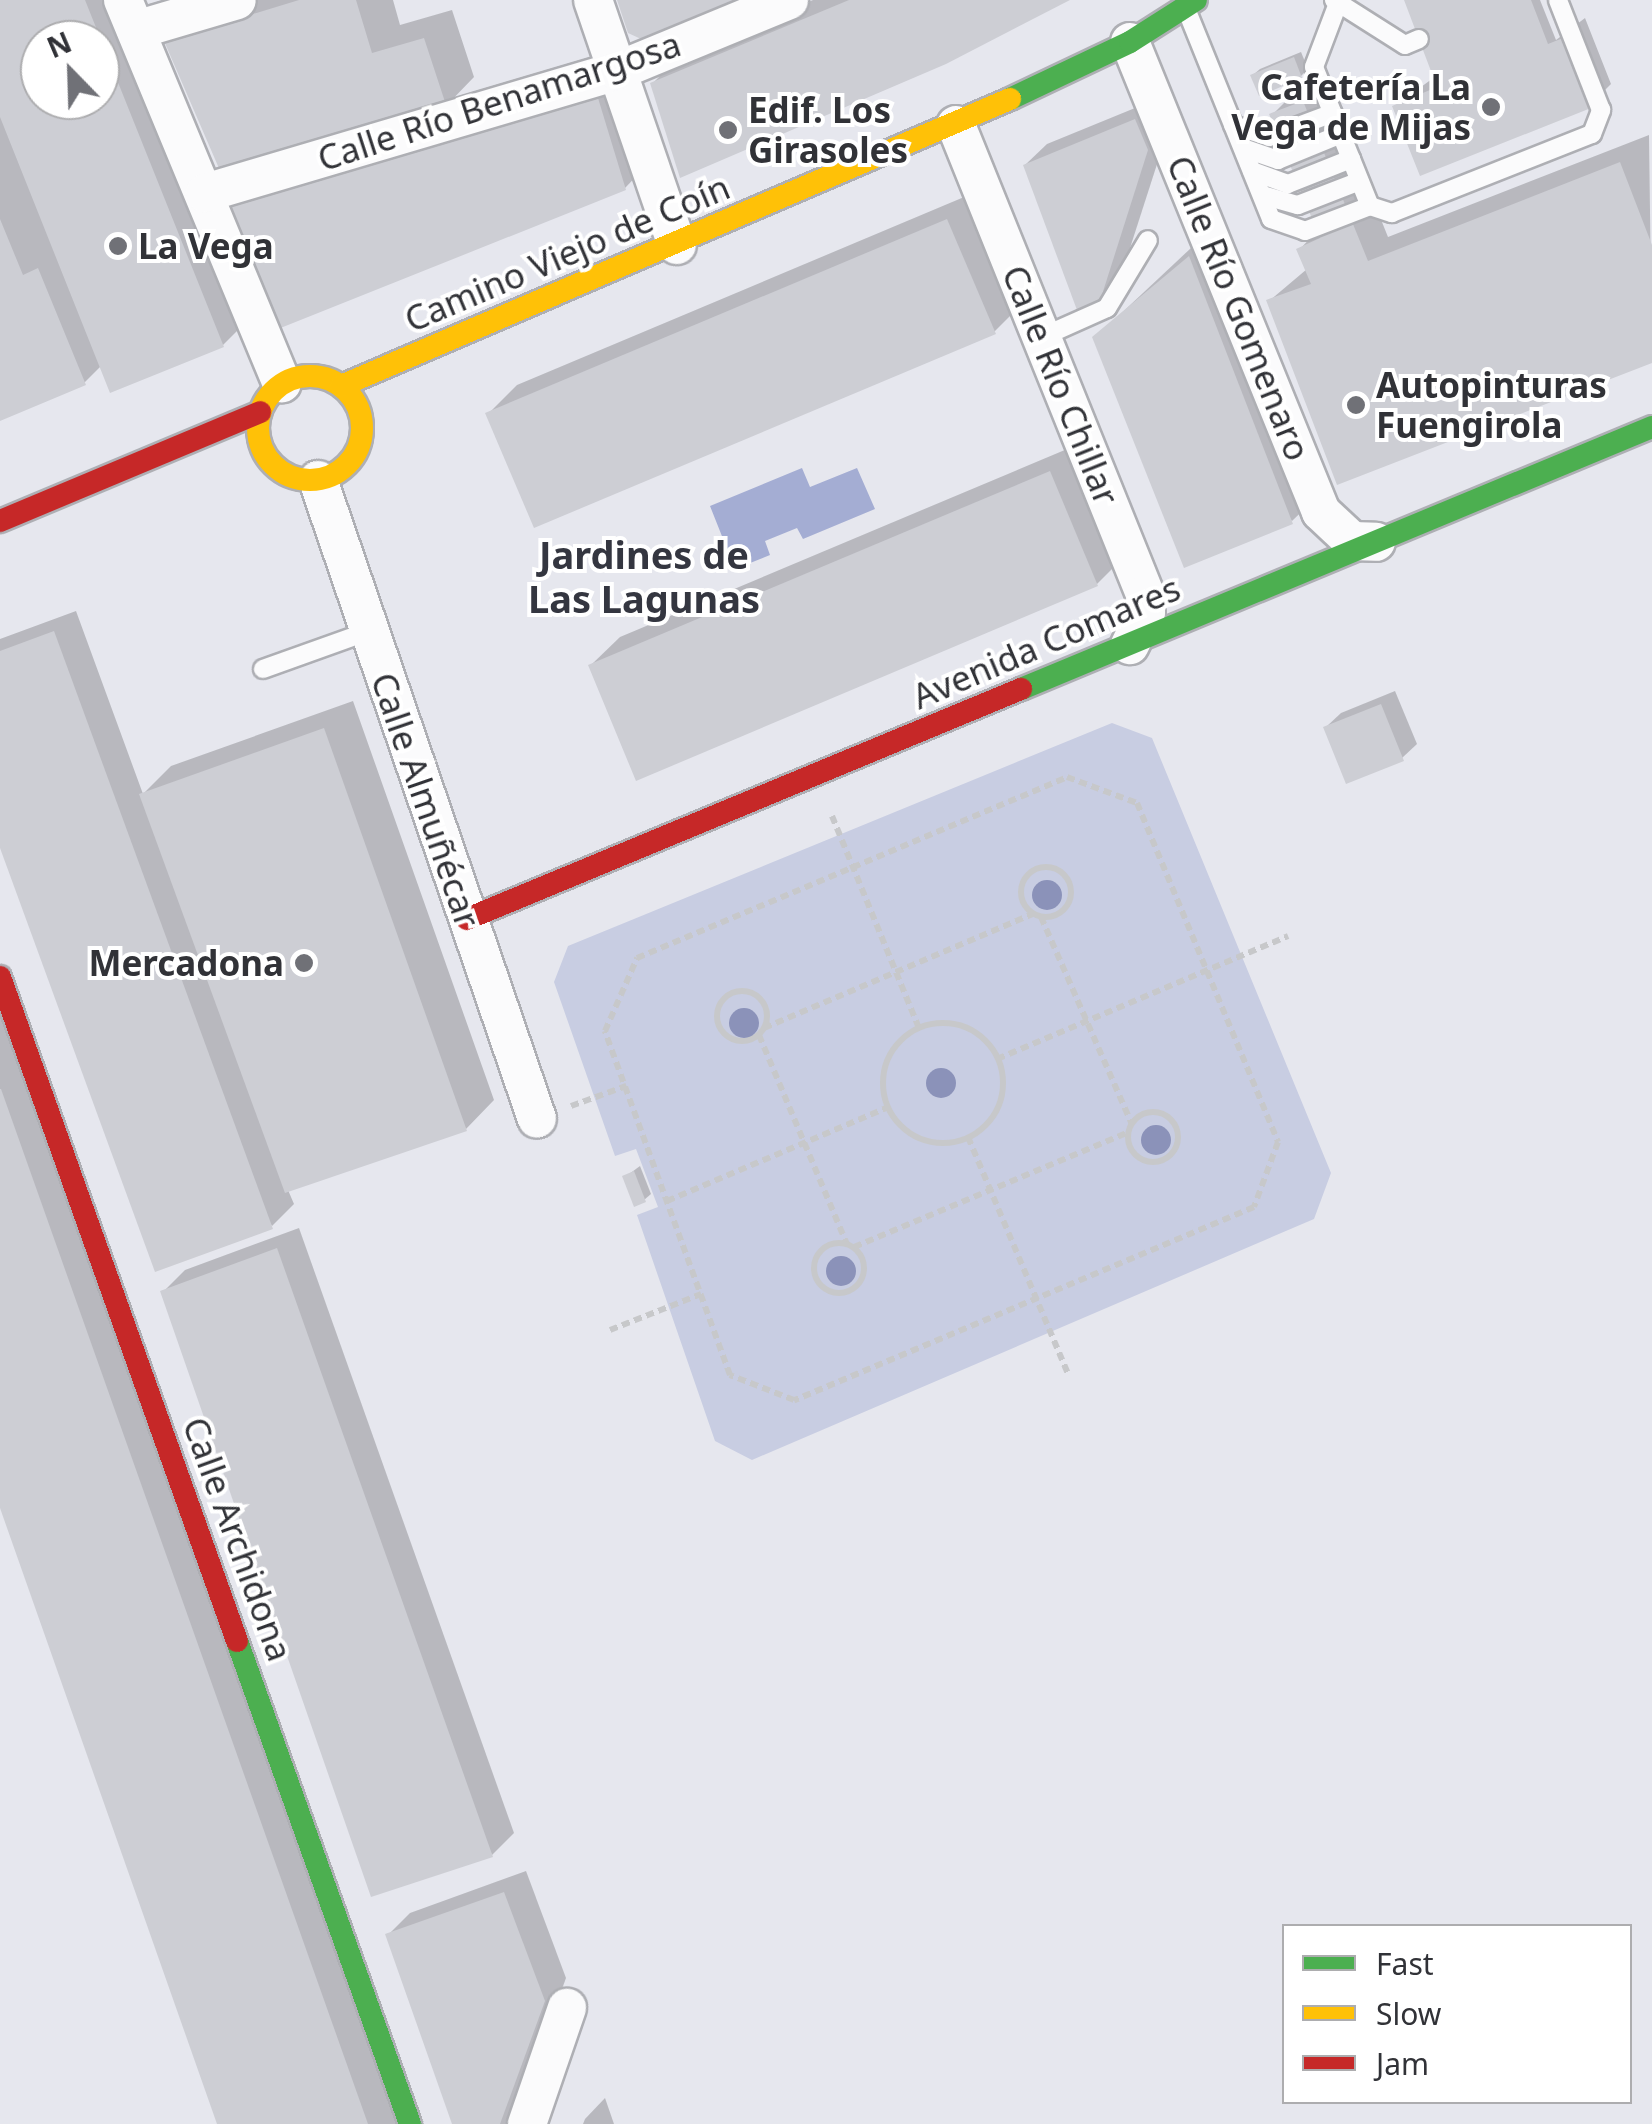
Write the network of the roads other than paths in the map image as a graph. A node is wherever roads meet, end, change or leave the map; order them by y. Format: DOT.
graph roads {
  1 [pos="238,0"];
  2 [pos="593,0"];
  3 [pos="789,0"];
  4 [pos="1558,0"];
  5 [pos="1190,3"];
  6 [pos="1336,3"];
  7 [pos="130,15"];
  8 [pos="1419,39"];
  9 [pos="1130,42"];
  10 [pos="617,71"];
  11 [pos="1333,112"];
  12 [pos="1233,125"];
  13 [pos="956,126"];
  14 [pos="1341,134"];
  15 [pos="1243,148"];
  16 [pos="1352,160"];
  17 [pos="1252,172"];
  18 [pos="1360,180"];
  19 [pos="205,193"];
  20 [pos="1262,196"];
  21 [pos="1370,206"];
  22 [pos="1148,240"];
  23 [pos="677,245"];
  24 [pos="1042,337"];
  25 [pos="342,386"];
  26 [pos="271,398"];
  27 [pos="1652,427"];
  28 [pos="318,480"];
  29 [pos="0,522"];
  30 [pos="1376,542"];
  31 [pos="368,631"];
  32 [pos="1130,645"];
  33 [pos="264,669"];
  34 [pos="467,919"];
  35 [pos="0,977"];
  36 [pos="536,1119"];
  37 [pos="566,2008"];
  38 [pos="410,2124"];
  39 [pos="527,2124"];
  1 -- 7 [label="street"];
  2 -- 10 [label="street"];
  3 -- 10 [label="street, Calle Río Benamargosa"];
  4 -- 21 [label="lane"];
  5 -- 9 [label="street, Camino Viejo de Coín"];
  5 -- 12 [label="lane"];
  6 -- 8 [label="lane"];
  6 -- 11 [label="lane"];
  7 -- 19 [label="street"];
  9 -- 13 [label="street, Camino Viejo de Coín"];
  9 -- 30 [label="street, Calle Río Gomenaro"];
  10 -- 19 [label="street, Calle Río Benamargosa"];
  10 -- 23 [label="street"];
  11 -- 12 [label="lane"];
  11 -- 14 [label="lane"];
  12 -- 15 [label="lane"];
  13 -- 23 [label="street, Camino Viejo de Coín"];
  13 -- 24 [label="street, Calle Río Chillar"];
  14 -- 15 [label="lane"];
  14 -- 16 [label="lane"];
  15 -- 17 [label="lane"];
  16 -- 17 [label="lane"];
  16 -- 18 [label="lane"];
  17 -- 20 [label="lane"];
  18 -- 20 [label="lane"];
  18 -- 21 [label="lane"];
  19 -- 26 [label="street"];
  20 -- 21 [label="lane"];
  22 -- 24 [label="lane"];
  23 -- 25 [label="street, Camino Viejo de Coín"];
  24 -- 32 [label="street, Calle Río Chillar"];
  25 -- 26 [label="street"];
  25 -- 28 [label="street"];
  26 -- 28 [label="street"];
  26 -- 29 [label="street"];
  27 -- 30 [label="street, Avenida Comares"];
  28 -- 31 [label="street, Calle Almuñécar"];
  30 -- 32 [label="street, Avenida Comares"];
  31 -- 33 [label="lane"];
  31 -- 34 [label="street, Calle Almuñécar"];
  32 -- 34 [label="street, Avenida Comares"];
  34 -- 36 [label="street, Calle Almuñécar"];
  35 -- 38 [label="street, Calle Archidona"];
  37 -- 39 [label="street"];
}
